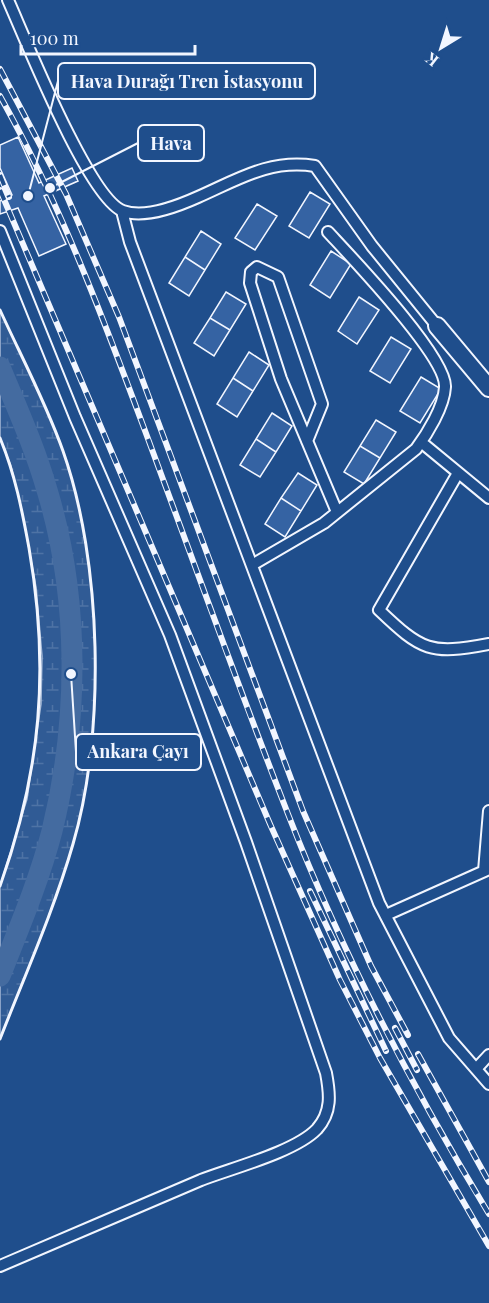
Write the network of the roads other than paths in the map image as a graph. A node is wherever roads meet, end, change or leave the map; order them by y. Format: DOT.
graph roads {
  1 [pos="8,0"];
  2 [pos="122,211"];
  3 [pos="0,231"];
  4 [pos="328,232"];
  5 [pos="437,327"];
  6 [pos="489,380"];
  7 [pos="489,388"];
  8 [pos="307,441"];
  9 [pos="421,442"];
  10 [pos="458,473"];
  11 [pos="489,498"];
  12 [pos="337,512"];
  13 [pos="252,565"];
  14 [pos="489,644"];
  15 [pos="489,811"];
  16 [pos="487,870"];
  17 [pos="386,915"];
  18 [pos="489,1055"];
  19 [pos="476,1069"];
  20 [pos="489,1084"];
  21 [pos="0,1266"];
  1 -- 2 [label="street"];
  2 -- 5 [label="street"];
  2 -- 13 [label="street"];
  3 -- 21 [label="street"];
  4 -- 9 [label="street"];
  5 -- 6 [label="main road"];
  5 -- 7 [label="main road"];
  8 -- 8 [label="street"];
  8 -- 12 [label="street"];
  9 -- 10 [label="street"];
  9 -- 12 [label="street"];
  10 -- 11 [label="street"];
  10 -- 14 [label="street"];
  12 -- 13 [label="street"];
  13 -- 17 [label="street"];
  15 -- 16 [label="street"];
  16 -- 17 [label="street"];
  17 -- 19 [label="street"];
  18 -- 19 [label="street"];
  19 -- 20 [label="street"];
}
